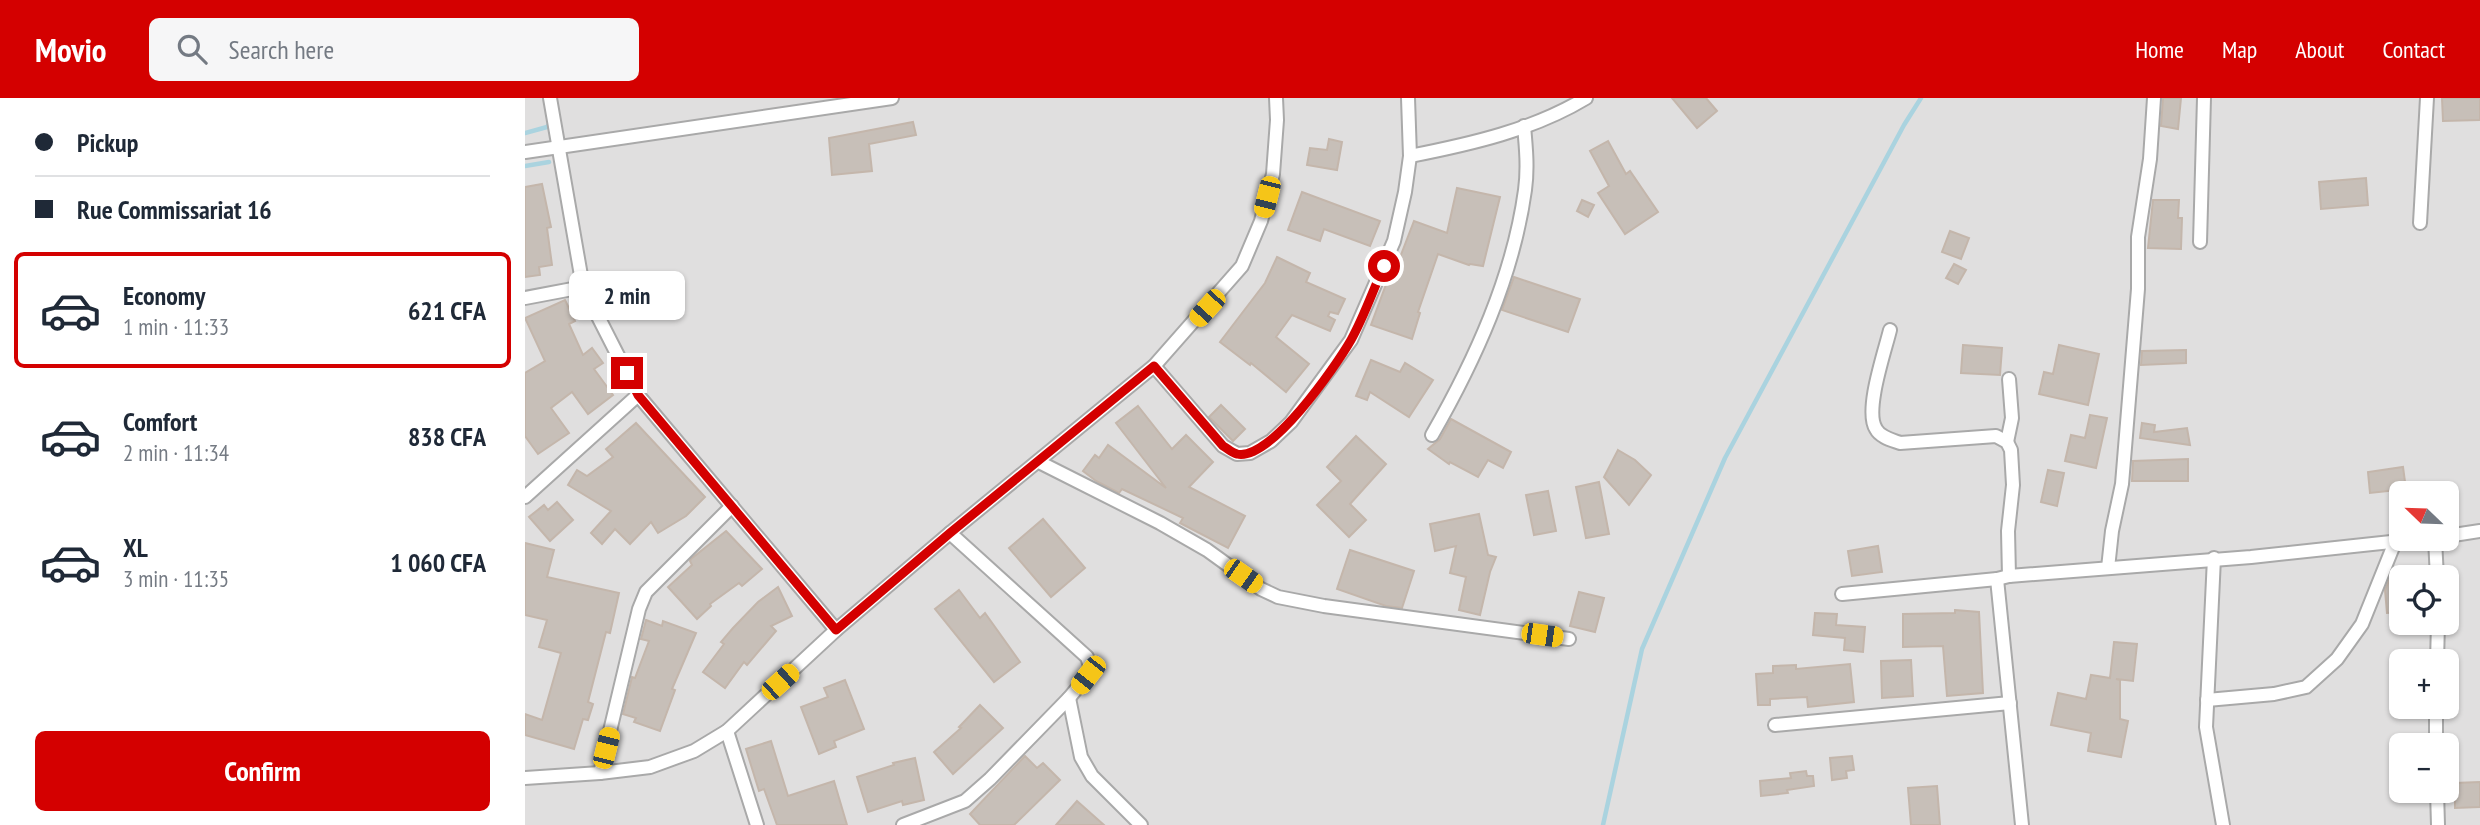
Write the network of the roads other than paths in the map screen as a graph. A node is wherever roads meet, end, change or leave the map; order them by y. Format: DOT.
graph roads {
  1 [pos="550,98"];
  2 [pos="892,98"];
  3 [pos="1276,98"];
  4 [pos="1408,98"];
  5 [pos="1586,98"];
  6 [pos="2154,98"];
  7 [pos="2204,98"];
  8 [pos="2427,98"];
  9 [pos="1524,126"];
  10 [pos="558,148"];
  11 [pos="525,152"];
  12 [pos="1410,156"];
  13 [pos="2420,223"];
  14 [pos="2200,242"];
  15 [pos="583,287"];
  16 [pos="525,299"];
  17 [pos="1890,330"];
  18 [pos="1154,366"];
  19 [pos="2009,379"];
  20 [pos="638,395"];
  21 [pos="1432,435"];
  22 [pos="2007,442"];
  23 [pos="1039,462"];
  24 [pos="525,497"];
  25 [pos="732,506"];
  26 [pos="2480,531"];
  27 [pos="950,533"];
  28 [pos="2459,534"];
  29 [pos="2389,543"];
  30 [pos="2391,551"];
  31 [pos="2214,558"];
  32 [pos="2108,568"];
  33 [pos="2003,577"];
  34 [pos="1842,594"];
  35 [pos="836,630"];
  36 [pos="1569,639"];
  37 [pos="1069,698"];
  38 [pos="2207,700"];
  39 [pos="2010,703"];
  40 [pos="1775,725"];
  41 [pos="727,732"];
  42 [pos="600,774"];
  43 [pos="525,778"];
  44 [pos="2437,803"];
  45 [pos="757,825"];
  46 [pos="903,825"];
  47 [pos="1141,825"];
  48 [pos="2022,825"];
  49 [pos="2223,825"];
  50 [pos="2438,825"];
  1 -- 10 [label="street"];
  2 -- 10 [label="street"];
  3 -- 18 [label="street"];
  4 -- 12 [label="street"];
  5 -- 9 [label="street"];
  6 -- 32 [label="street"];
  7 -- 14 [label="street"];
  8 -- 13 [label="street"];
  9 -- 12 [label="street"];
  9 -- 21 [label="street"];
  10 -- 11 [label="street"];
  10 -- 15 [label="street"];
  12 -- 18 [label="street"];
  15 -- 16 [label="street"];
  15 -- 20 [label="street"];
  17 -- 22 [label="street"];
  18 -- 23 [label="street"];
  19 -- 22 [label="street"];
  20 -- 24 [label="street"];
  20 -- 25 [label="street"];
  22 -- 33 [label="street"];
  23 -- 27 [label="street"];
  23 -- 36 [label="street"];
  25 -- 35 [label="street"];
  25 -- 42 [label="street"];
  26 -- 28 [label="street"];
  27 -- 35 [label="street"];
  27 -- 37 [label="street"];
  29 -- 31 [label="street"];
  30 -- 38 [label="street"];
  31 -- 32 [label="street"];
  31 -- 38 [label="street"];
  32 -- 33 [label="street"];
  33 -- 34 [label="street"];
  33 -- 39 [label="street"];
  35 -- 41 [label="street"];
  37 -- 46 [label="street"];
  37 -- 47 [label="street"];
  38 -- 49 [label="street"];
  39 -- 40 [label="street"];
  39 -- 48 [label="street"];
  41 -- 42 [label="street"];
  41 -- 45 [label="street"];
  42 -- 43 [label="street"];
  44 -- 50 [label="street"];
}
